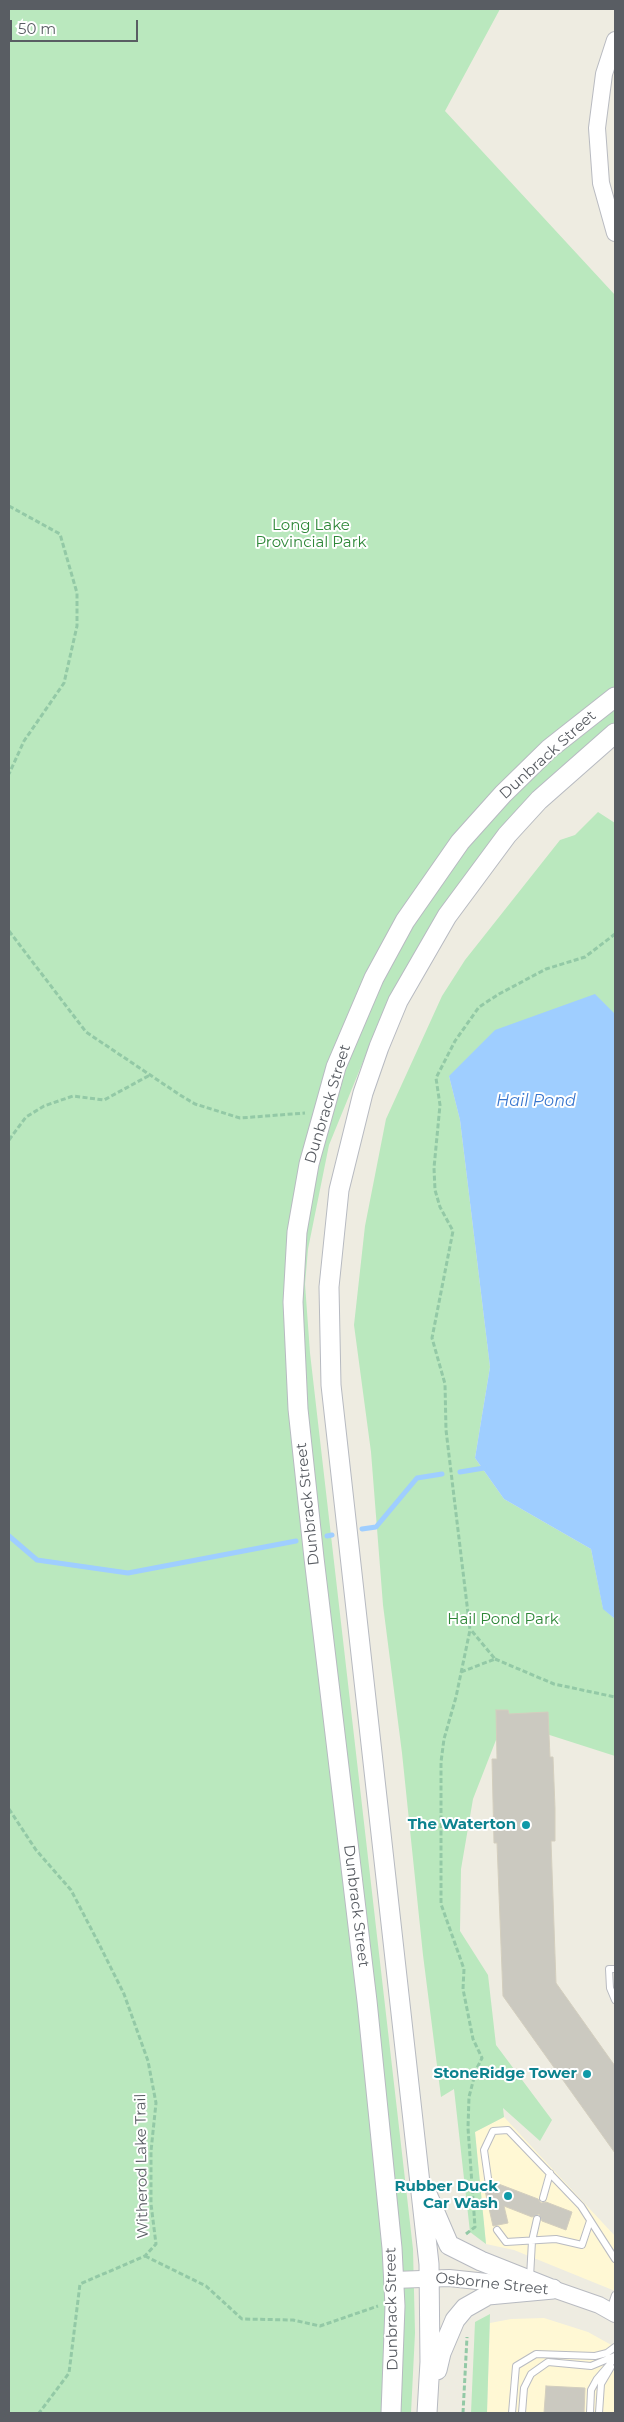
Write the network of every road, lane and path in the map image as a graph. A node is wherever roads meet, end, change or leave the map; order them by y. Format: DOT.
graph roads {
  1 [pos="615,40"];
  2 [pos="615,233"];
  3 [pos="9,506"];
  4 [pos="615,697"];
  5 [pos="615,733"];
  6 [pos="9,774"];
  7 [pos="9,932"];
  8 [pos="615,934"];
  9 [pos="150,1075"];
  10 [pos="322,1112"];
  11 [pos="9,1140"];
  12 [pos="470,1630"];
  13 [pos="494,1659"];
  14 [pos="460,1672"];
  15 [pos="615,1697"];
  16 [pos="9,1809"];
  17 [pos="615,1968"];
  18 [pos="615,2000"];
  19 [pos="550,2173"];
  20 [pos="422,2183"];
  21 [pos="489,2185"];
  22 [pos="543,2198"];
  23 [pos="537,2219"];
  24 [pos="590,2221"];
  25 [pos="497,2230"];
  26 [pos="532,2241"];
  27 [pos="449,2245"];
  28 [pos="145,2256"];
  29 [pos="615,2260"];
  30 [pos="430,2277"];
  31 [pos="394,2280"];
  32 [pos="530,2280"];
  33 [pos="553,2289"];
  34 [pos="615,2295"];
  35 [pos="395,2306"];
  36 [pos="465,2308"];
  37 [pos="612,2312"];
  38 [pos="615,2347"];
  39 [pos="615,2357"];
  40 [pos="39,2413"];
  41 [pos="391,2413"];
  42 [pos="428,2413"];
  43 [pos="463,2413"];
  44 [pos="512,2413"];
  45 [pos="522,2413"];
  46 [pos="590,2413"];
  47 [pos="599,2413"];
  1 -- 2 [label="street"];
  3 -- 6 [label="path"];
  4 -- 10 [label="main road, Dunbrack Street"];
  5 -- 20 [label="main road, Dunbrack Street"];
  7 -- 9 [label="path"];
  8 -- 12 [label="path"];
  9 -- 10 [label="path"];
  9 -- 11 [label="path"];
  10 -- 31 [label="main road, Dunbrack Street"];
  12 -- 13 [label="path"];
  12 -- 14 [label="path"];
  13 -- 14 [label="path"];
  13 -- 15 [label="path"];
  14 -- 27 [label="path"];
  16 -- 28 [label="path, Witherod Lake Trail"];
  17 -- 18 [label="lane"];
  19 -- 21 [label="lane"];
  19 -- 22 [label="lane"];
  19 -- 24 [label="lane"];
  20 -- 27 [label="main road"];
  20 -- 30 [label="main road, Dunbrack Street"];
  23 -- 26 [label="lane"];
  24 -- 26 [label="lane"];
  24 -- 29 [label="lane"];
  25 -- 26 [label="lane"];
  26 -- 32 [label="lane"];
  27 -- 32 [label="main road"];
  28 -- 35 [label="path"];
  28 -- 40 [label="path, Witherod Lake Trail"];
  30 -- 31 [label="street, Osborne Street"];
  30 -- 33 [label="street, Osborne Street"];
  30 -- 42 [label="main road, Dunbrack Street"];
  31 -- 35 [label="main road, Dunbrack Street"];
  32 -- 33 [label="main road"];
  33 -- 36 [label="main road"];
  33 -- 37 [label="street, Osborne Street"];
  34 -- 37 [label="lane"];
  35 -- 41 [label="main road, Dunbrack Street"];
  36 -- 42 [label="main road"];
  36 -- 43 [label="path"];
  38 -- 44 [label="lane"];
  39 -- 45 [label="lane"];
  39 -- 46 [label="lane"];
  39 -- 47 [label="lane"];
}
